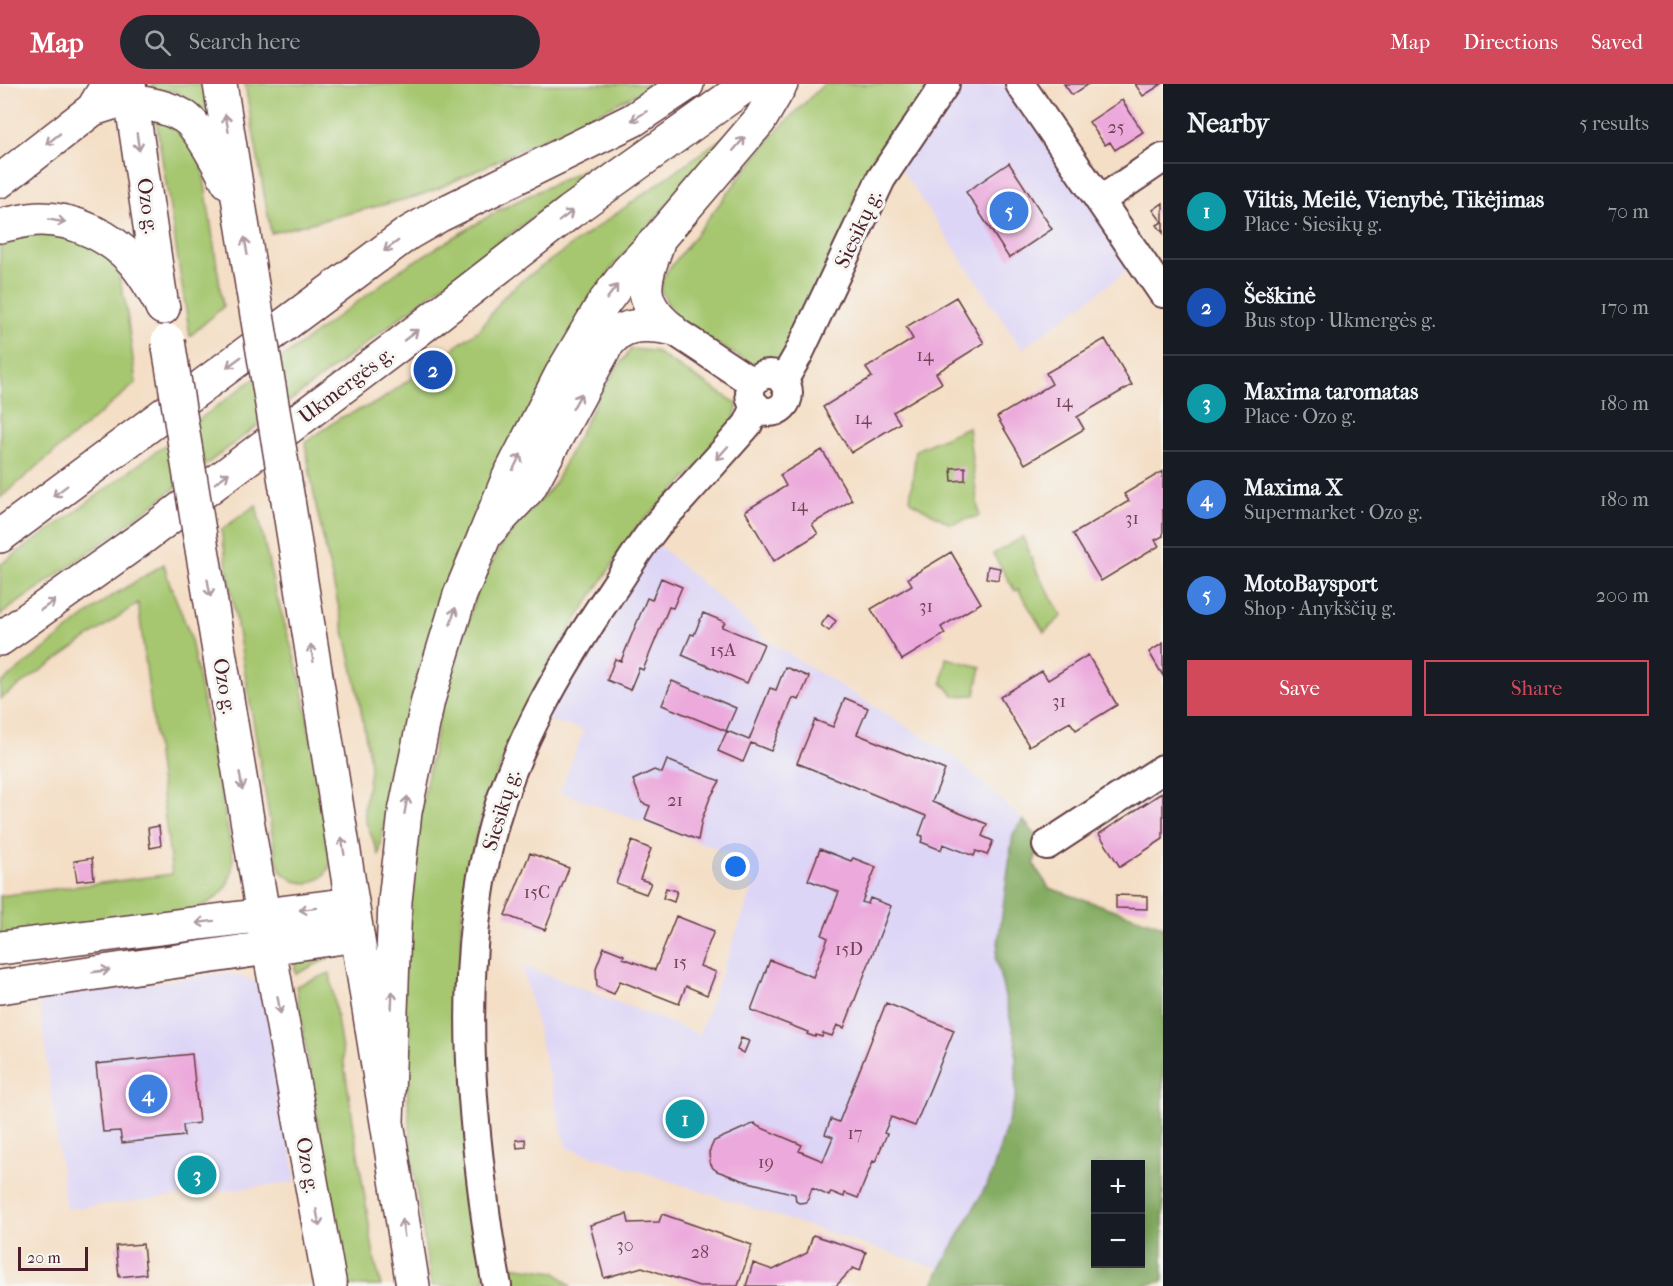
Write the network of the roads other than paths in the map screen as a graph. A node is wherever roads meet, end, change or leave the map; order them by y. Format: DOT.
graph roads {
  1 [pos="220,84"];
  2 [pos="687,84"];
  3 [pos="748,84"];
  4 [pos="781,84"];
  5 [pos="945,84"];
  6 [pos="1020,84"];
  7 [pos="116,94"];
  8 [pos="1163,159"];
  9 [pos="0,181"];
  10 [pos="1101,200"];
  11 [pos="239,202"];
  12 [pos="0,226"];
  13 [pos="660,237"];
  14 [pos="1163,292"];
  15 [pos="163,308"];
  16 [pos="670,328"];
  17 [pos="754,395"];
  18 [pos="485,535"];
  19 [pos="0,536"];
  20 [pos="0,639"];
  21 [pos="1163,769"];
  22 [pos="1047,845"];
  23 [pos="352,904"];
  24 [pos="263,915"];
  25 [pos="357,935"];
  26 [pos="0,948"];
  27 [pos="269,948"];
  28 [pos="0,987"];
  29 [pos="387,1121"];
  30 [pos="330,1286"];
  31 [pos="413,1286"];
  32 [pos="497,1286"];
  11 -- 1 [label="main road, one-way"];
  2 -- 19 [label="main road, one-way"];
  20 -- 3 [label="main road, Ukmergės g., one-way"];
  13 -- 4 [label="main road, one-way"];
  5 -- 17 [label="street, Siesikų g."];
  6 -- 10 [label="street"];
  7 -- 9 [label="main road, one-way"];
  7 -- 11 [label="main road"];
  7 -- 15 [label="main road, Ozo g., one-way"];
  8 -- 10 [label="street"];
  10 -- 14 [label="street"];
  23 -- 11 [label="main road, one-way, bridge"];
  12 -- 15 [label="main road, one-way"];
  13 -- 16 [label="main road"];
  18 -- 13 [label="main road, one-way"];
  15 -- 24 [label="main road, Ozo g., one-way, bridge"];
  16 -- 17 [label="street"];
  18 -- 16 [label="main road, one-way"];
  17 -- 32 [label="street, Siesikų g., one-way"];
  29 -- 18 [label="main road, one-way"];
  21 -- 22 [label="street"];
  23 -- 24 [label="main road, one-way"];
  23 -- 25 [label="main road"];
  24 -- 26 [label="main road, one-way"];
  24 -- 27 [label="main road, Ozo g."];
  25 -- 27 [label="main road"];
  25 -- 29 [label="main road"];
  28 -- 27 [label="main road, one-way"];
  27 -- 30 [label="main road, Ozo g., one-way"];
  31 -- 29 [label="main road, one-way"];
}
